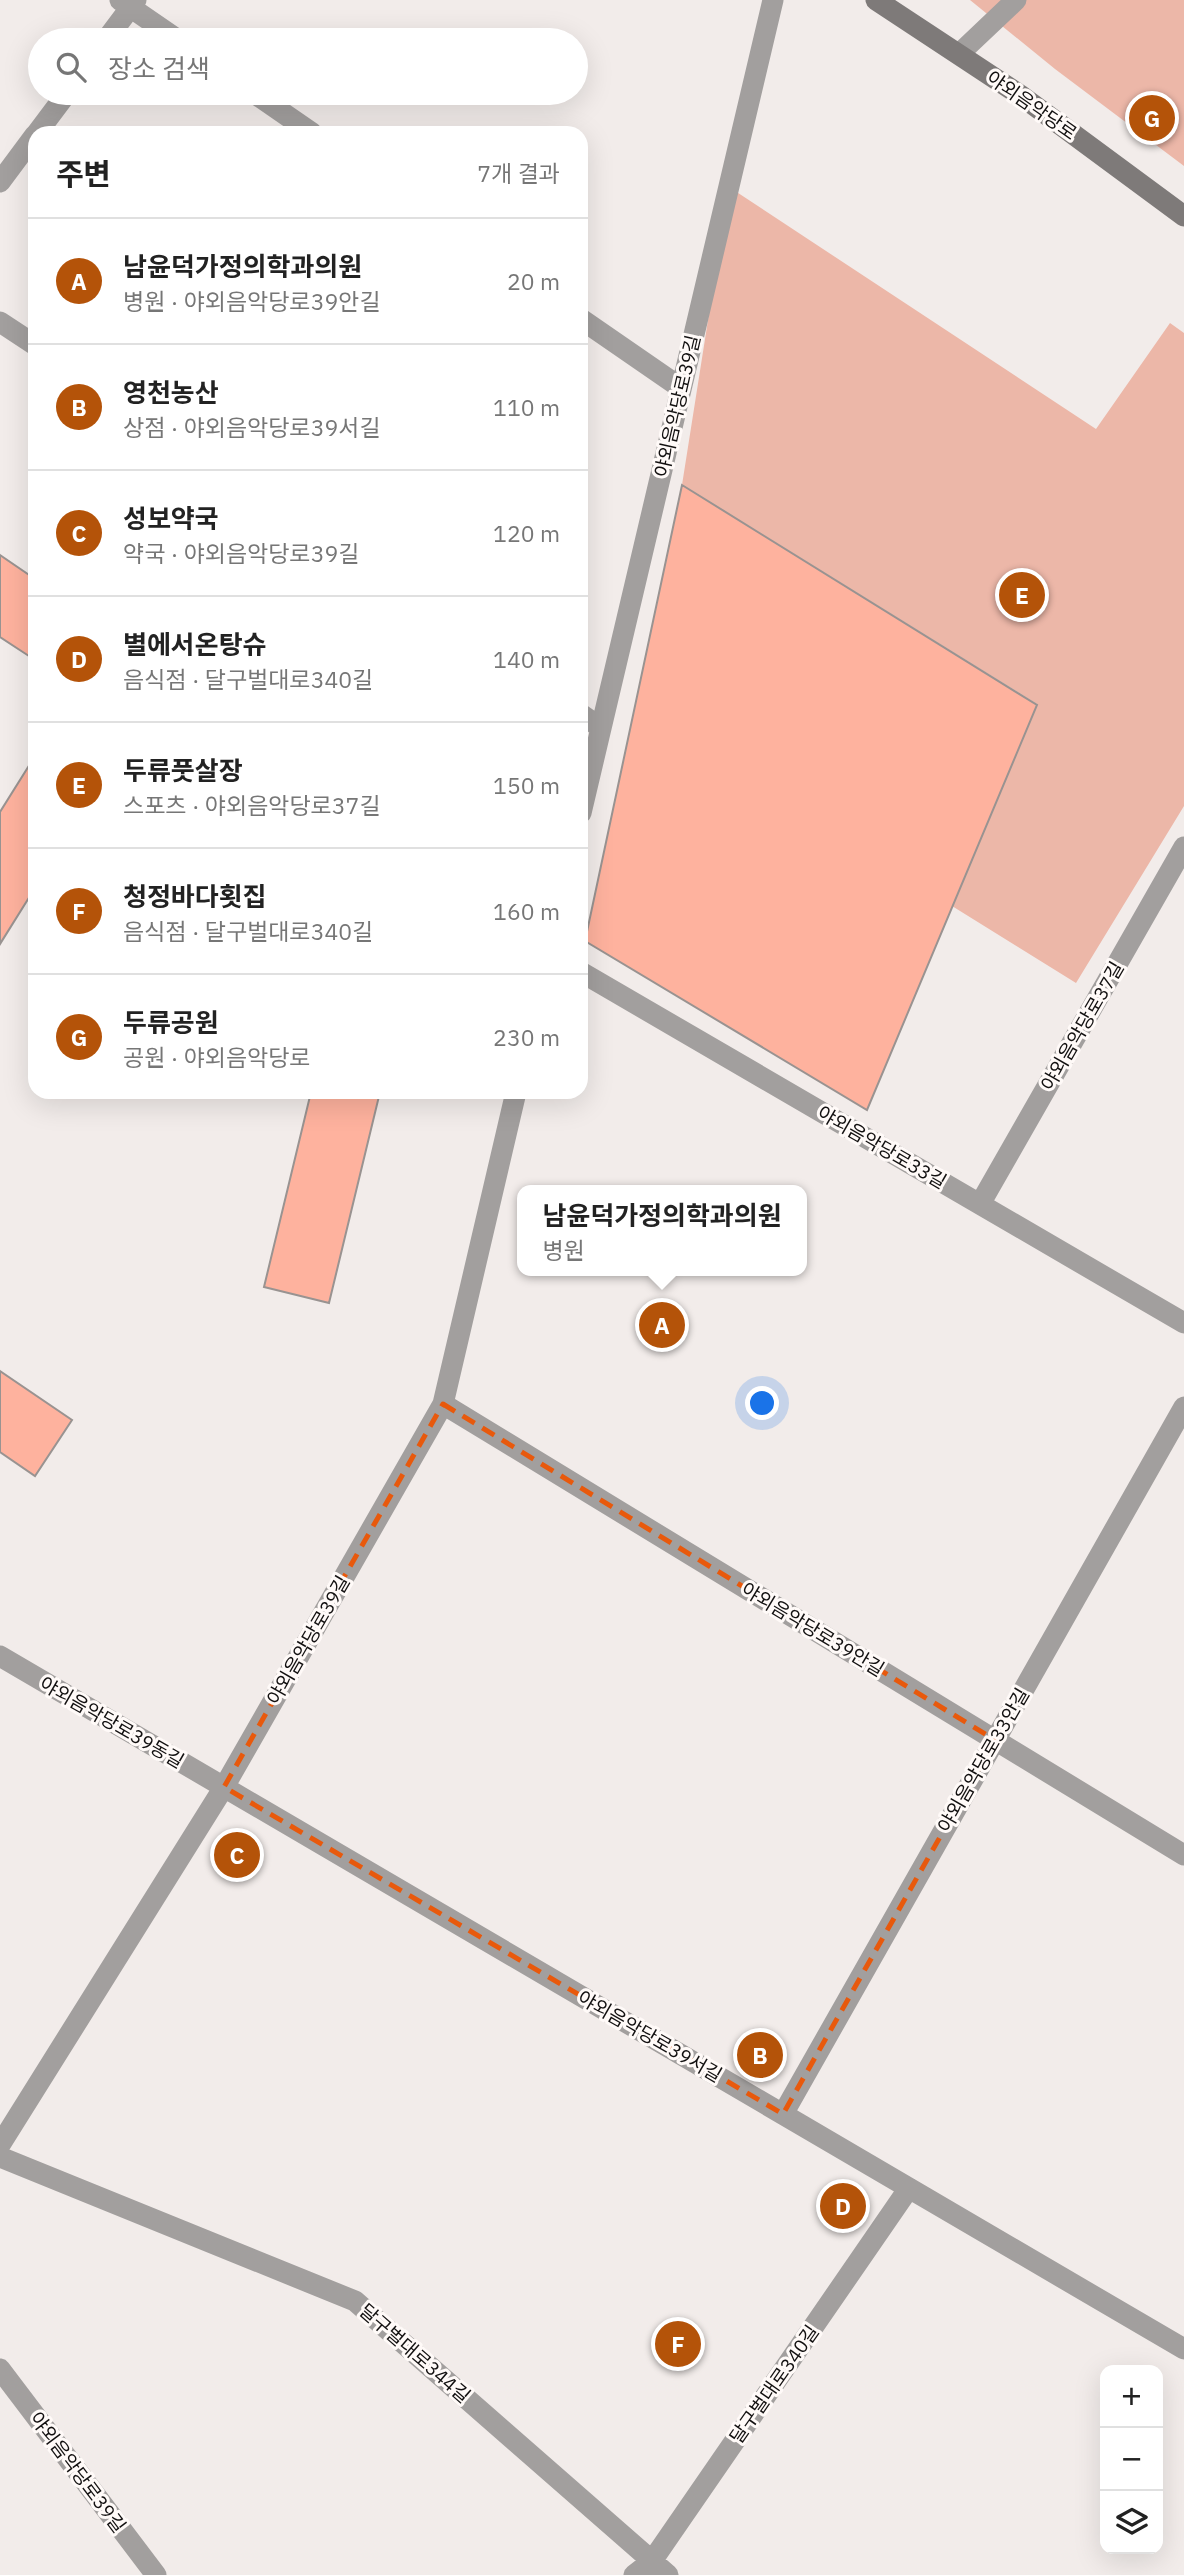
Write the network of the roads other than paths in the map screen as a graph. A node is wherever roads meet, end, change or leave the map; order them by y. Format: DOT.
graph roads {
  1 [pos="773,0"];
  2 [pos="876,0"];
  3 [pos="1016,0"];
  4 [pos="129,2"];
  5 [pos="113,28"];
  6 [pos="163,28"];
  7 [pos="959,54"];
  8 [pos="58,105"];
  9 [pos="271,105"];
  10 [pos="42,126"];
  11 [pos="302,126"];
  12 [pos="28,145"];
  13 [pos="0,182"];
  14 [pos="1184,216"];
  15 [pos="0,322"];
  16 [pos="588,324"];
  17 [pos="28,340"];
  18 [pos="681,388"];
  19 [pos="588,720"];
  20 [pos="601,728"];
  21 [pos="588,783"];
  22 [pos="1184,847"];
  23 [pos="588,976"];
  24 [pos="514,1099"];
  25 [pos="980,1204"];
  26 [pos="1184,1323"];
  27 [pos="443,1404"];
  28 [pos="1184,1407"];
  29 [pos="0,1656"];
  30 [pos="995,1740"];
  31 [pos="224,1787"];
  32 [pos="1184,1855"];
  33 [pos="783,2114"];
  34 [pos="0,2145"];
  35 [pos="0,2157"];
  36 [pos="909,2188"];
  37 [pos="1184,2349"];
  38 [pos="0,2369"];
  39 [pos="660,2568"];
  40 [pos="156,2575"];
  41 [pos="634,2575"];
  1 -- 18 [label="street, 야외음악당로39길"];
  2 -- 7 [label="main road, 야외음악당로"];
  3 -- 7 [label="street"];
  4 -- 5 [label="street"];
  4 -- 6 [label="street"];
  7 -- 14 [label="main road, 야외음악당로"];
  8 -- 10 [label="street"];
  9 -- 11 [label="street"];
  12 -- 13 [label="street"];
  15 -- 17 [label="street"];
  16 -- 18 [label="street"];
  18 -- 20 [label="street, 야외음악당로39길"];
  19 -- 20 [label="street"];
  20 -- 21 [label="street, 야외음악당로39길"];
  22 -- 25 [label="street, 야외음악당로37길"];
  23 -- 25 [label="street, 야외음악당로33길"];
  24 -- 27 [label="street, 야외음악당로39길"];
  25 -- 26 [label="street, 야외음악당로33길"];
  27 -- 30 [label="street, 야외음악당로39안길"];
  27 -- 31 [label="street, 야외음악당로39길"];
  28 -- 30 [label="street, 야외음악당로33안길"];
  29 -- 31 [label="street, 야외음악당로39동길"];
  30 -- 32 [label="street, 야외음악당로39안길"];
  30 -- 33 [label="street, 야외음악당로33안길"];
  31 -- 33 [label="street, 야외음악당로39서길"];
  31 -- 34 [label="street, 야외음악당로39길"];
  33 -- 36 [label="street, 야외음악당로39서길"];
  35 -- 39 [label="street, 달구벌대로344길"];
  36 -- 37 [label="street, 야외음악당로39서길"];
  36 -- 39 [label="street, 달구벌대로340길"];
  38 -- 40 [label="street, 야외음악당로39길"];
  39 -- 41 [label="street, 달구벌대로340길"];
}
